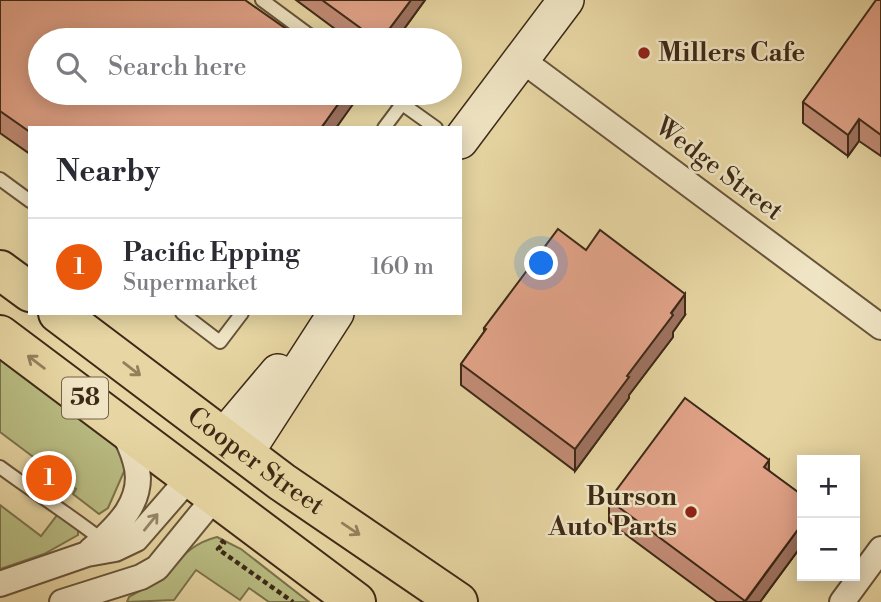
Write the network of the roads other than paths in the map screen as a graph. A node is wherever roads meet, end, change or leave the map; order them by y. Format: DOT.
graph roads {
  1 [pos="262,0"];
  2 [pos="566,0"];
  3 [pos="300,28"];
  4 [pos="522,60"];
  5 [pos="401,105"];
  6 [pos="403,105"];
  7 [pos="386,126"];
  8 [pos="433,126"];
  9 [pos="462,138"];
  10 [pos="0,179"];
  11 [pos="28,200"];
  12 [pos="0,270"];
  13 [pos="28,291"];
  14 [pos="61,315"];
  15 [pos="185,315"];
  16 [pos="240,315"];
  17 [pos="326,315"];
  18 [pos="334,315"];
  19 [pos="881,327"];
  20 [pos="0,335"];
  21 [pos="120,424"];
  22 [pos="235,445"];
  23 [pos="0,467"];
  24 [pos="202,487"];
  25 [pos="101,548"];
  26 [pos="881,550"];
  27 [pos="0,584"];
  28 [pos="104,596"];
  29 [pos="62,602"];
  30 [pos="356,602"];
  31 [pos="458,602"];
  32 [pos="842,602"];
  1 -- 3 [label="lane"];
  2 -- 4 [label="street"];
  4 -- 9 [label="street"];
  4 -- 19 [label="street, Wedge Street"];
  5 -- 7 [label="lane"];
  6 -- 8 [label="lane"];
  10 -- 11 [label="lane"];
  12 -- 13 [label="main road"];
  14 -- 22 [label="main road, Cooper Street / 58, one-way"];
  15 -- 16 [label="lane"];
  17 -- 22 [label="street"];
  18 -- 22 [label="street"];
  21 -- 20 [label="main road, Cooper Street / 58, one-way"];
  21 -- 24 [label="main road, Cooper Street / 58"];
  21 -- 25 [label="street"];
  22 -- 24 [label="main road"];
  22 -- 31 [label="main road, Cooper Street / 58, one-way"];
  23 -- 25 [label="lane"];
  25 -- 24 [label="street, one-way"];
  24 -- 28 [label="street"];
  24 -- 30 [label="main road, Cooper Street / 58"];
  25 -- 27 [label="street"];
  26 -- 32 [label="street"];
  28 -- 29 [label="street"];
}
